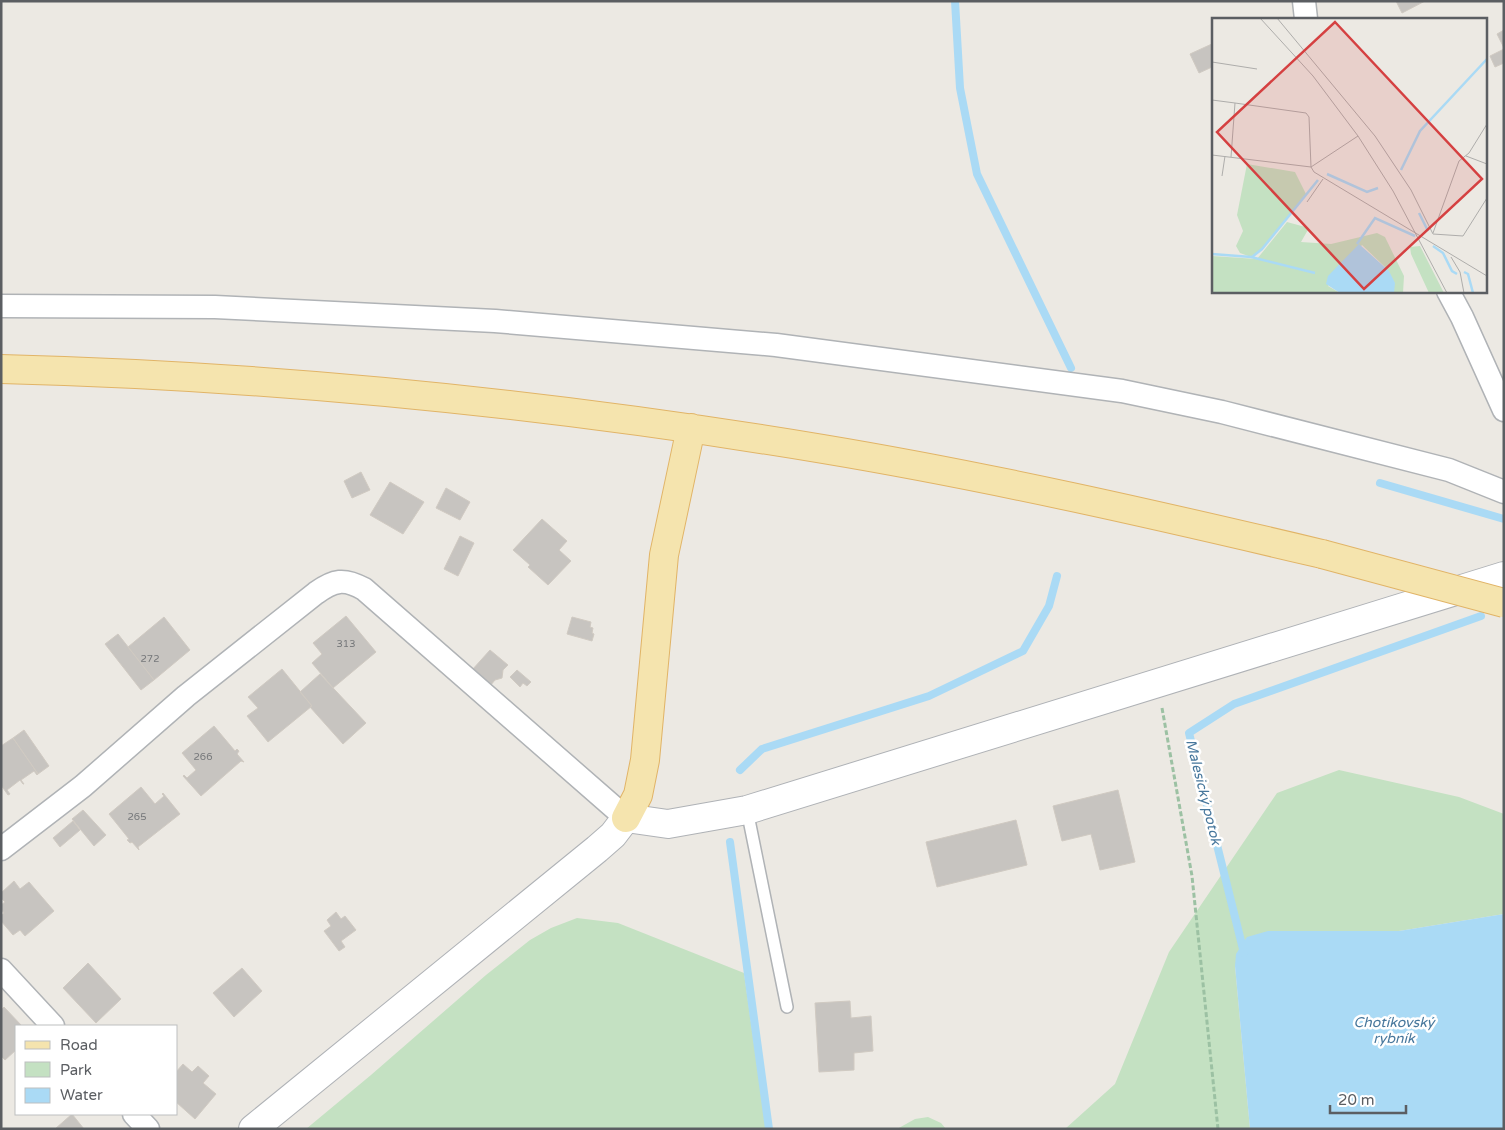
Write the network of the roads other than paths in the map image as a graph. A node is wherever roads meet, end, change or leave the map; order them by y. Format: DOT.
graph roads {
  1 [pos="1304,1"];
  2 [pos="1306,18"];
  3 [pos="1449,292"];
  4 [pos="1,306"];
  5 [pos="1,369"];
  6 [pos="1504,410"];
  7 [pos="691,428"];
  8 [pos="1504,492"];
  9 [pos="1504,576"];
  10 [pos="1504,603"];
  11 [pos="747,810"];
  12 [pos="626,818"];
  13 [pos="1,849"];
  14 [pos="1,970"];
  15 [pos="787,1007"];
  16 [pos="52,1025"];
  17 [pos="135,1115"];
  18 [pos="148,1129"];
  19 [pos="253,1129"];
  1 -- 2 [label="street"];
  3 -- 6 [label="street"];
  4 -- 8 [label="street"];
  5 -- 7 [label="main road"];
  7 -- 10 [label="main road, bridge"];
  7 -- 12 [label="main road"];
  9 -- 11 [label="street"];
  11 -- 12 [label="street"];
  11 -- 15 [label="lane"];
  12 -- 13 [label="street"];
  12 -- 19 [label="street"];
  14 -- 16 [label="street"];
  17 -- 18 [label="street"];
}
